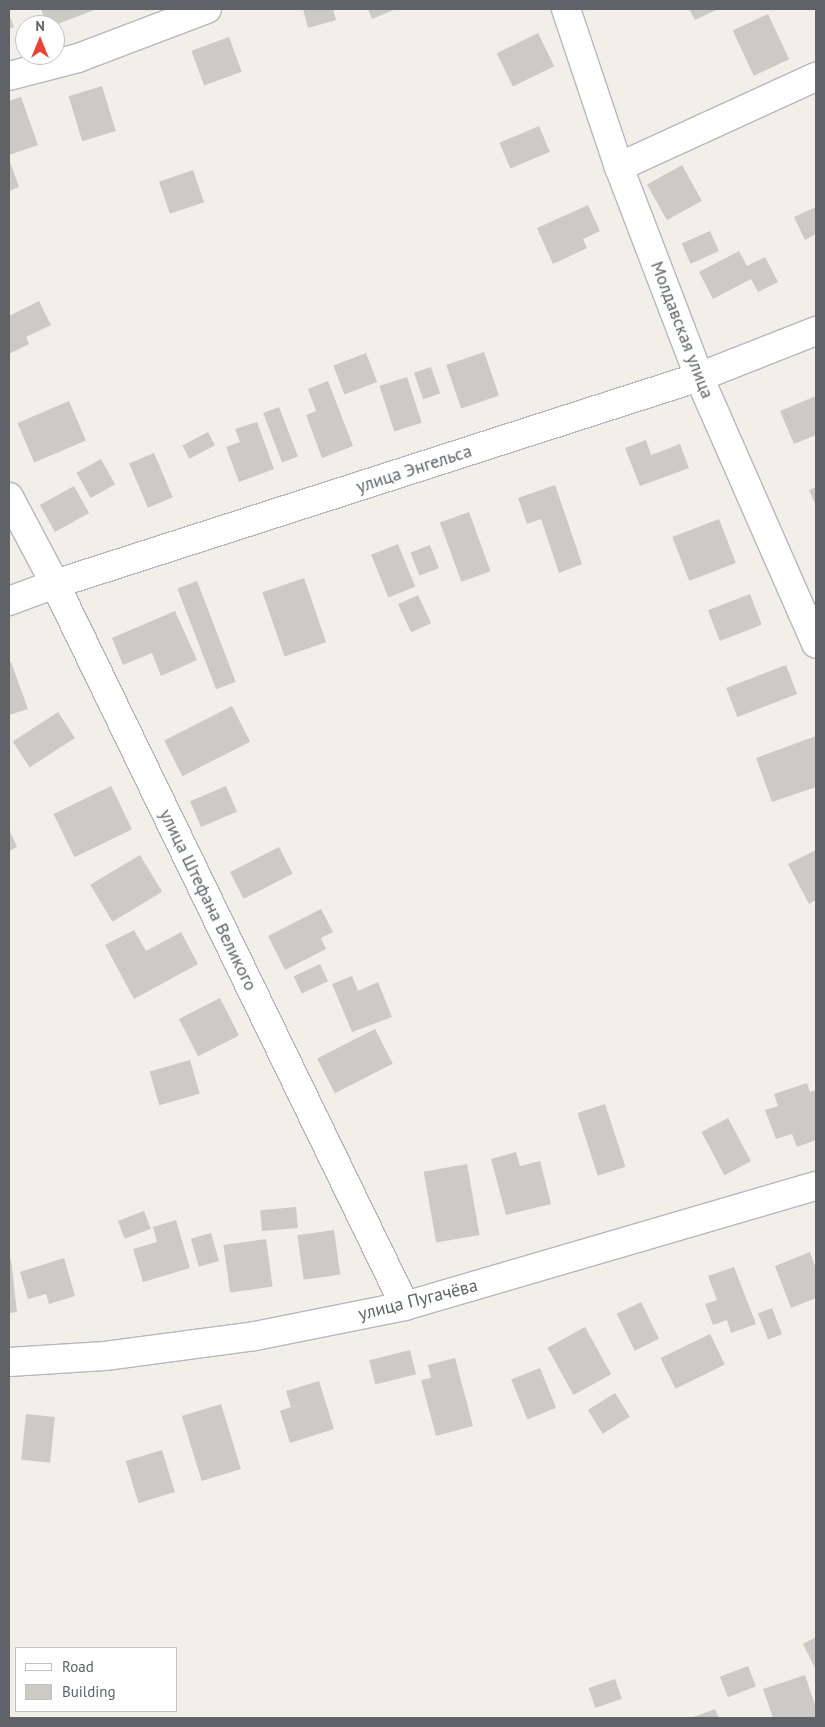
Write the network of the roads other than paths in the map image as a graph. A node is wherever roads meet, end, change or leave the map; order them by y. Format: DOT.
graph roads {
  1 [pos="207,9"];
  2 [pos="566,9"];
  3 [pos="9,76"];
  4 [pos="816,77"];
  5 [pos="619,167"];
  6 [pos="816,331"];
  7 [pos="699,377"];
  8 [pos="9,497"];
  9 [pos="55,584"];
  10 [pos="9,601"];
  11 [pos="816,643"];
  12 [pos="816,1186"];
  13 [pos="405,1306"];
  14 [pos="9,1362"];
  1 -- 3 [label="street"];
  2 -- 5 [label="street, Молдавская улица"];
  4 -- 5 [label="street"];
  5 -- 7 [label="street, Молдавская улица"];
  6 -- 7 [label="street, улица Энгельса"];
  7 -- 9 [label="street, улица Энгельса"];
  7 -- 11 [label="street, Молдавская улица"];
  8 -- 9 [label="street, улица Штефана Великого"];
  9 -- 10 [label="street, улица Энгельса"];
  9 -- 13 [label="street, улица Штефана Великого"];
  12 -- 13 [label="street, улица Пугачёва"];
  13 -- 14 [label="street, улица Пугачёва"];
}
